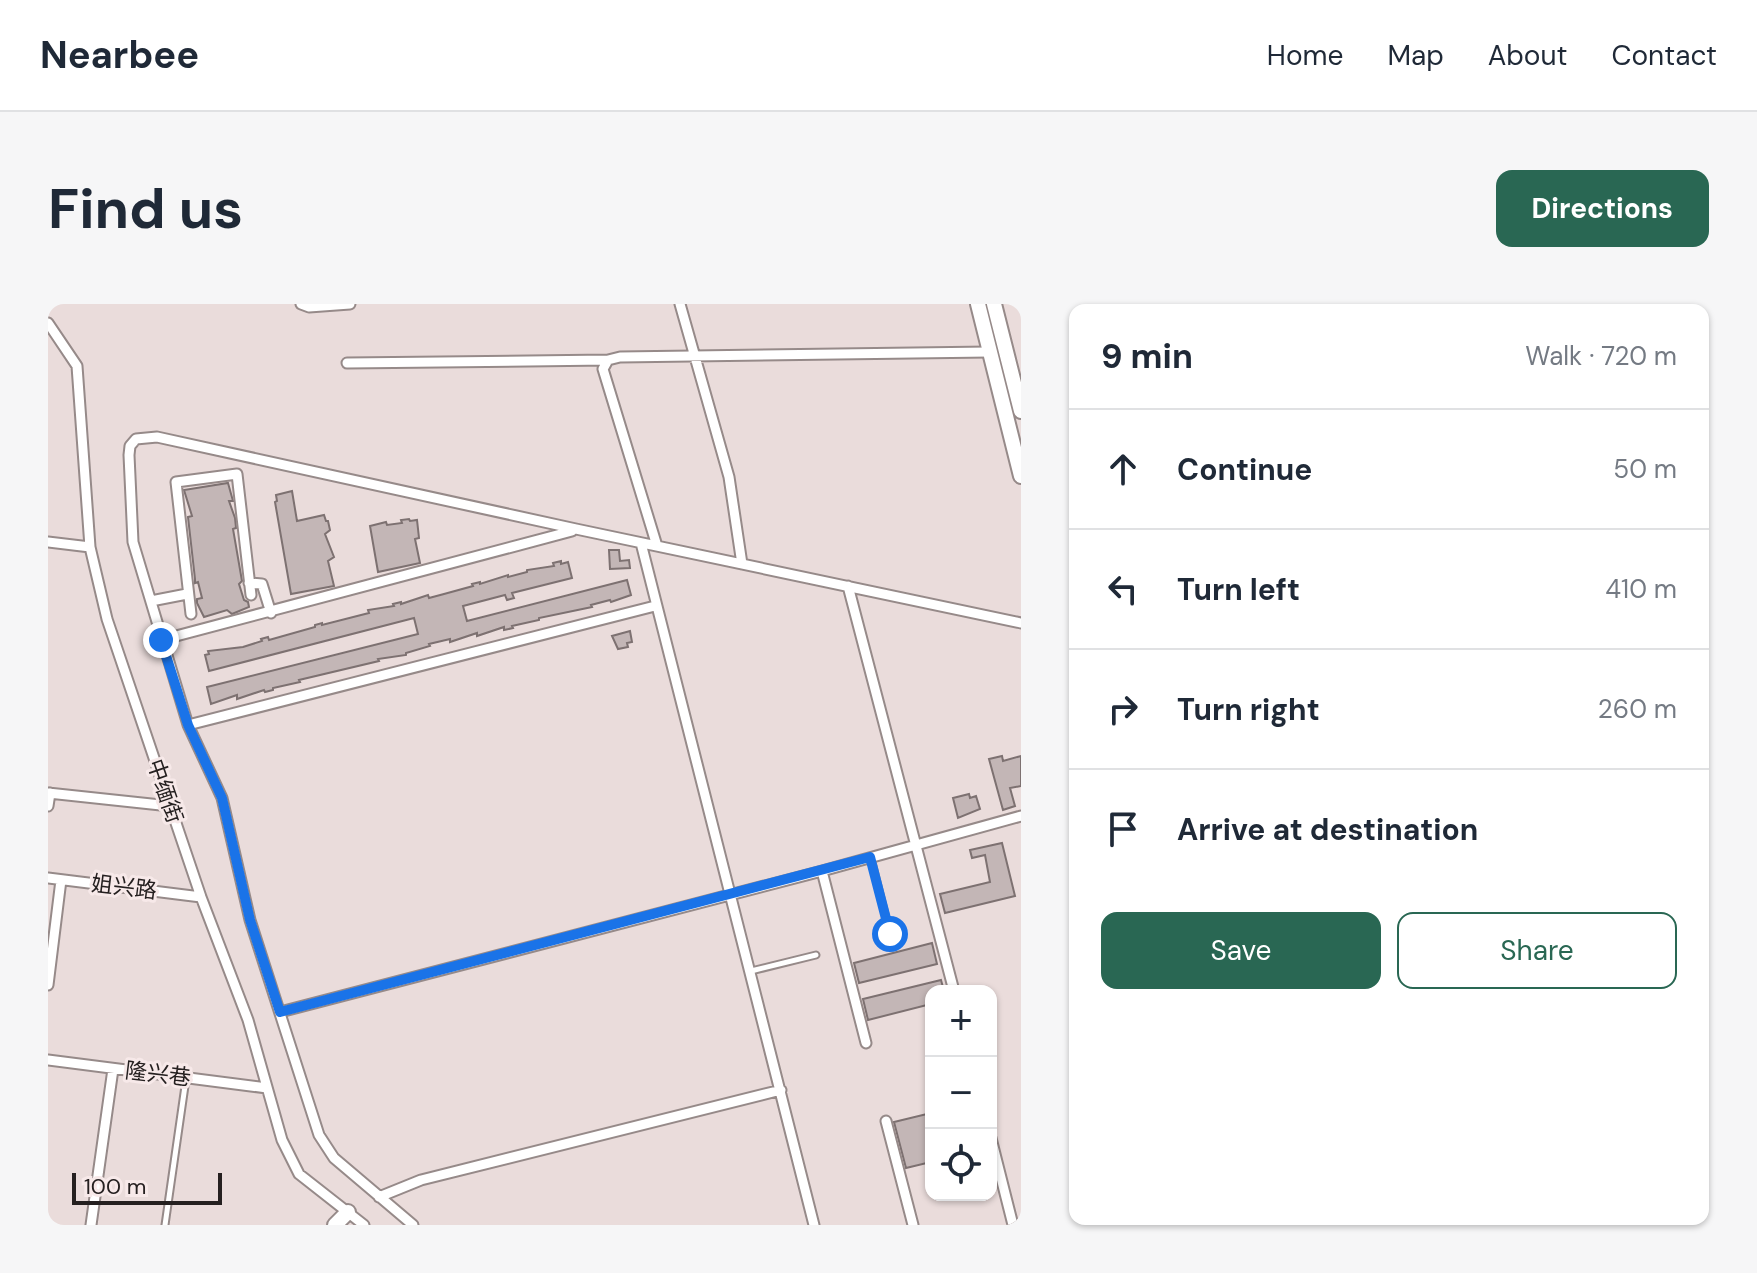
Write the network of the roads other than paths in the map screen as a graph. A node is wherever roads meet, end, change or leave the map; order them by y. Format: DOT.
graph roads {
  1 [pos="301,304"];
  2 [pos="350,304"];
  3 [pos="680,304"];
  4 [pos="978,304"];
  5 [pos="994,304"];
  6 [pos="48,323"];
  7 [pos="52,334"];
  8 [pos="989,352"];
  9 [pos="696,356"];
  10 [pos="608,360"];
  11 [pos="347,363"];
  12 [pos="1021,411"];
  13 [pos="1021,476"];
  14 [pos="576,529"];
  15 [pos="48,542"];
  16 [pos="641,543"];
  17 [pos="657,546"];
  18 [pos="90,547"];
  19 [pos="742,564"];
  20 [pos="249,583"];
  21 [pos="848,586"];
  22 [pos="187,594"];
  23 [pos="251,595"];
  24 [pos="151,601"];
  25 [pos="655,606"];
  26 [pos="271,613"];
  27 [pos="191,614"];
  28 [pos="1021,623"];
  29 [pos="161,640"];
  30 [pos="188,725"];
  31 [pos="49,793"];
  32 [pos="48,806"];
  33 [pos="170,806"];
  34 [pos="1021,816"];
  35 [pos="917,845"];
  36 [pos="870,857"];
  37 [pos="822,871"];
  38 [pos="48,878"];
  39 [pos="61,880"];
  40 [pos="731,894"];
  41 [pos="201,897"];
  42 [pos="890,934"];
  43 [pos="816,955"];
  44 [pos="751,971"];
  45 [pos="48,985"];
  46 [pos="952,985"];
  47 [pos="280,1012"];
  48 [pos="866,1043"];
  49 [pos="48,1060"];
  50 [pos="113,1069"];
  51 [pos="186,1078"];
  52 [pos="267,1088"];
  53 [pos="781,1090"];
  54 [pos="886,1121"];
  55 [pos="997,1162"];
  56 [pos="379,1197"];
  57 [pos="348,1212"];
  58 [pos="91,1225"];
  59 [pos="165,1225"];
  60 [pos="335,1225"];
  61 [pos="364,1225"];
  62 [pos="413,1225"];
  63 [pos="814,1225"];
  64 [pos="913,1225"];
  65 [pos="1013,1225"];
  1 -- 2 [label="street"];
  3 -- 9 [label="street"];
  4 -- 8 [label="street"];
  5 -- 12 [label="street"];
  6 -- 7 [label="street, 中缅街"];
  7 -- 18 [label="street, 中缅街"];
  8 -- 9 [label="street"];
  8 -- 13 [label="street"];
  9 -- 10 [label="street"];
  9 -- 19 [label="street"];
  10 -- 11 [label="street"];
  10 -- 17 [label="street"];
  14 -- 16 [label="street"];
  14 -- 24 [label="street"];
  14 -- 26 [label="street"];
  15 -- 18 [label="street"];
  16 -- 17 [label="street"];
  16 -- 25 [label="street"];
  17 -- 19 [label="street"];
  18 -- 33 [label="street, 中缅街"];
  19 -- 21 [label="street"];
  20 -- 22 [label="street"];
  20 -- 23 [label="street"];
  20 -- 26 [label="street"];
  21 -- 28 [label="street"];
  21 -- 35 [label="street"];
  22 -- 24 [label="street"];
  22 -- 27 [label="street"];
  24 -- 29 [label="street"];
  25 -- 30 [label="street"];
  25 -- 40 [label="street"];
  26 -- 29 [label="street"];
  29 -- 30 [label="street"];
  30 -- 47 [label="street"];
  31 -- 32 [label="street"];
  31 -- 33 [label="street"];
  33 -- 41 [label="street, 中缅街"];
  34 -- 35 [label="street"];
  35 -- 36 [label="street"];
  35 -- 46 [label="street"];
  36 -- 37 [label="street"];
  36 -- 42 [label="lane"];
  37 -- 40 [label="street"];
  37 -- 48 [label="street"];
  38 -- 39 [label="street, 姐兴路"];
  39 -- 41 [label="street, 姐兴路"];
  39 -- 45 [label="street"];
  40 -- 44 [label="street"];
  40 -- 47 [label="street"];
  41 -- 52 [label="street, 中缅街"];
  43 -- 44 [label="lane"];
  44 -- 53 [label="street"];
  47 -- 56 [label="street"];
  49 -- 50 [label="street, 隆兴巷"];
  50 -- 51 [label="street, 隆兴巷"];
  50 -- 58 [label="street"];
  51 -- 52 [label="street, 隆兴巷"];
  51 -- 59 [label="lane"];
  52 -- 57 [label="street, 中缅街"];
  53 -- 56 [label="street"];
  53 -- 63 [label="street"];
  54 -- 64 [label="street"];
  55 -- 65 [label="street"];
  56 -- 62 [label="street"];
  57 -- 60 [label="street"];
  57 -- 61 [label="street, 中缅街"];
}
